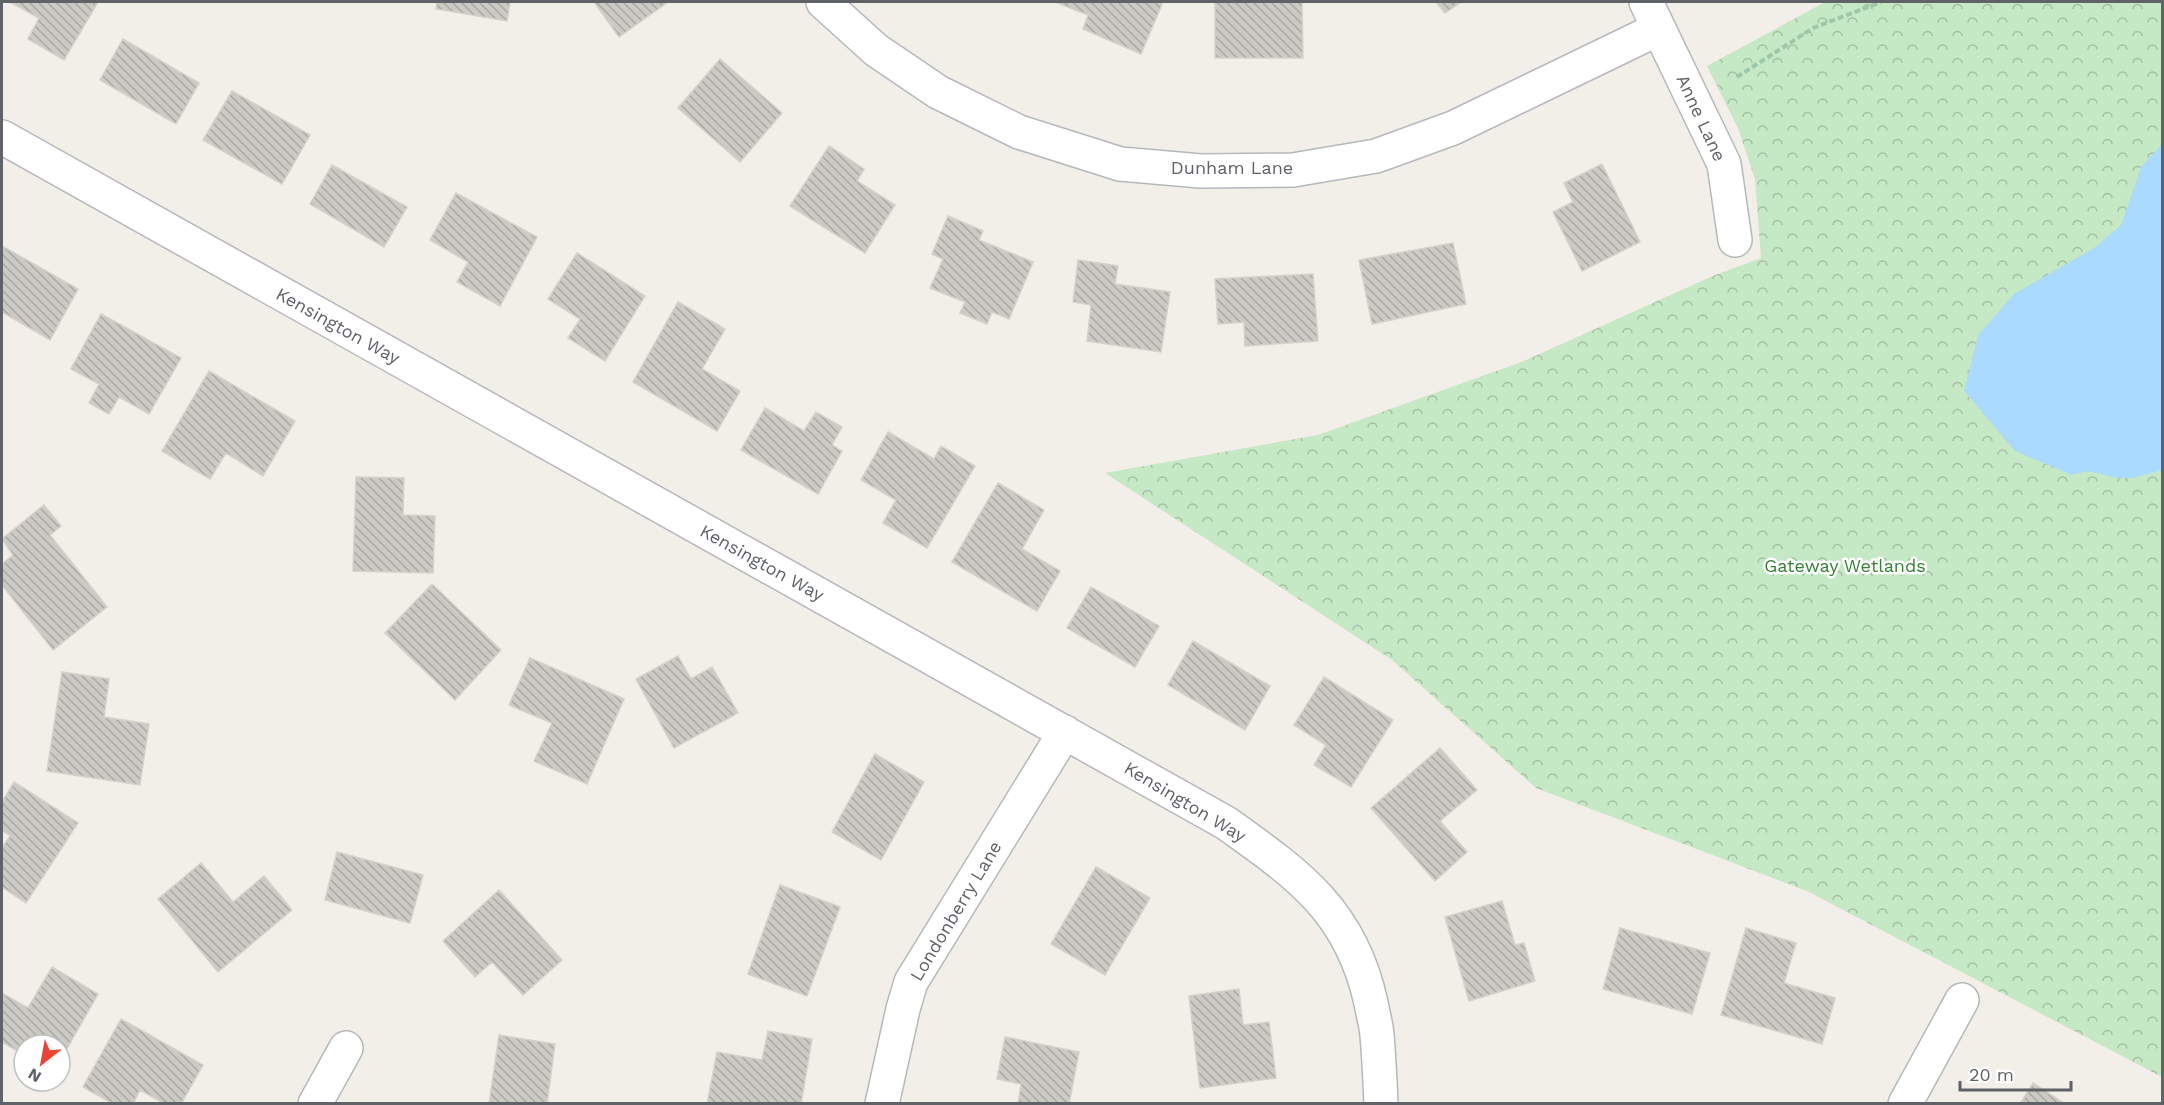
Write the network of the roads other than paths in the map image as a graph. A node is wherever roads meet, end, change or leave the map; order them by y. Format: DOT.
graph roads {
  1 [pos="823,2"];
  2 [pos="1652,15"];
  3 [pos="2,137"];
  4 [pos="1735,240"];
  5 [pos="1065,732"];
  6 [pos="1962,1000"];
  7 [pos="346,1048"];
  8 [pos="315,1104"];
  9 [pos="882,1104"];
  10 [pos="1381,1104"];
  11 [pos="1905,1104"];
  1 -- 2 [label="street, Dunham Lane"];
  2 -- 4 [label="street, Anne Lane"];
  3 -- 5 [label="street, Kensington Way"];
  5 -- 9 [label="street, Londonberry Lane"];
  5 -- 10 [label="street, Kensington Way"];
  6 -- 11 [label="street"];
  7 -- 8 [label="street"];
}
